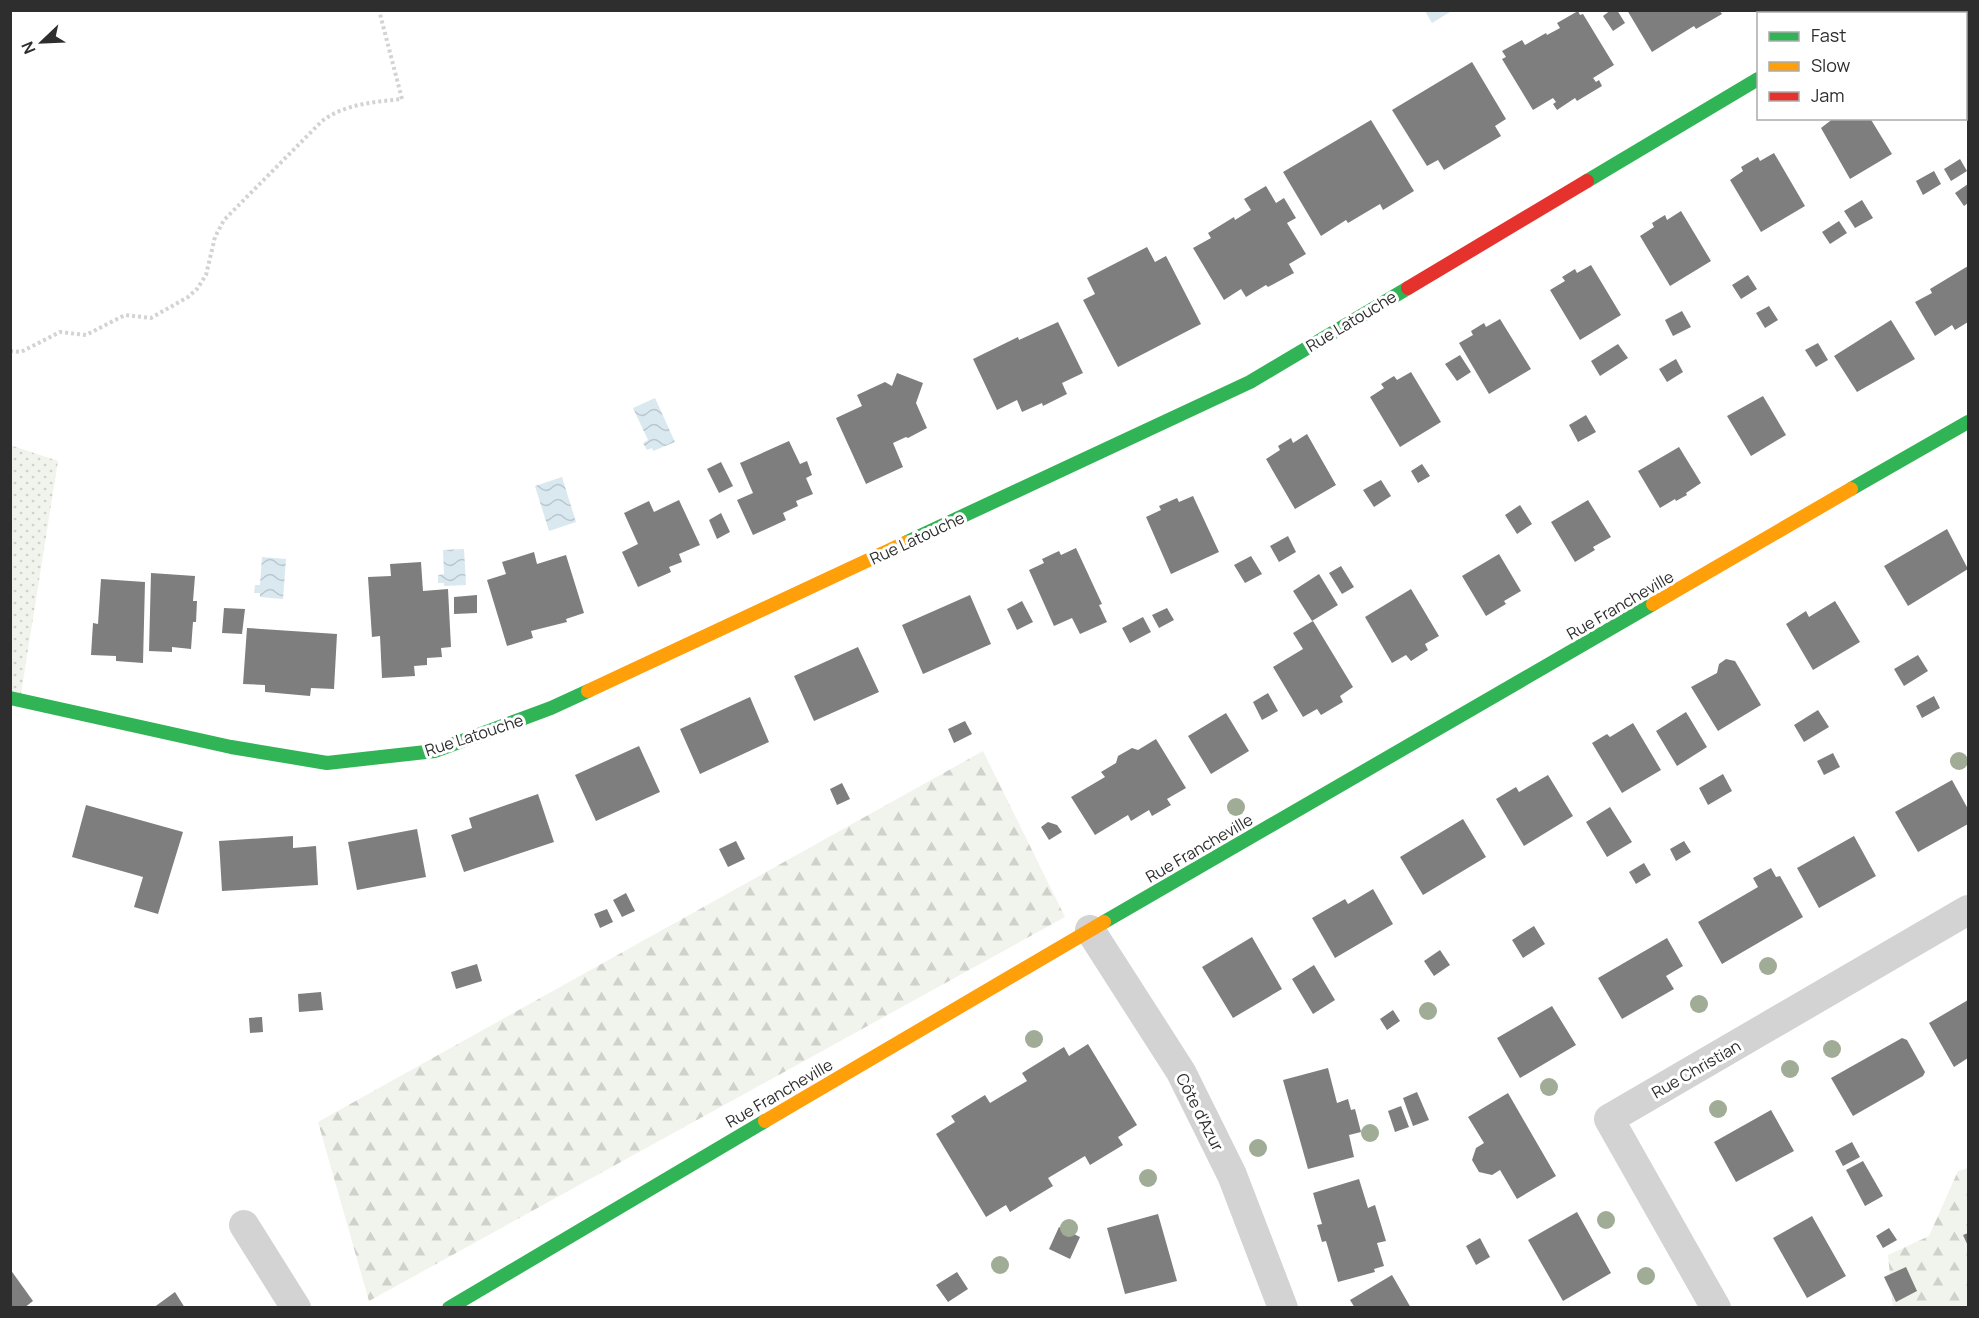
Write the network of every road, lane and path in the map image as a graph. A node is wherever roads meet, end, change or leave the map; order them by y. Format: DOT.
graph roads {
  1 [pos="379,10"];
  2 [pos="1757,80"];
  3 [pos="10,351"];
  4 [pos="1968,422"];
  5 [pos="10,698"];
  6 [pos="1968,910"];
  7 [pos="1090,930"];
  8 [pos="244,1225"];
  9 [pos="296,1308"];
  10 [pos="449,1308"];
  11 [pos="1283,1308"];
  12 [pos="1716,1308"];
  1 -- 3 [label="path"];
  2 -- 5 [label="street, Rue Latouche"];
  4 -- 7 [label="street, Rue Francheville"];
  6 -- 12 [label="street, Rue Christian"];
  7 -- 10 [label="street, Rue Francheville"];
  7 -- 11 [label="street, Côte d'Azur"];
  8 -- 9 [label="street"];
}
